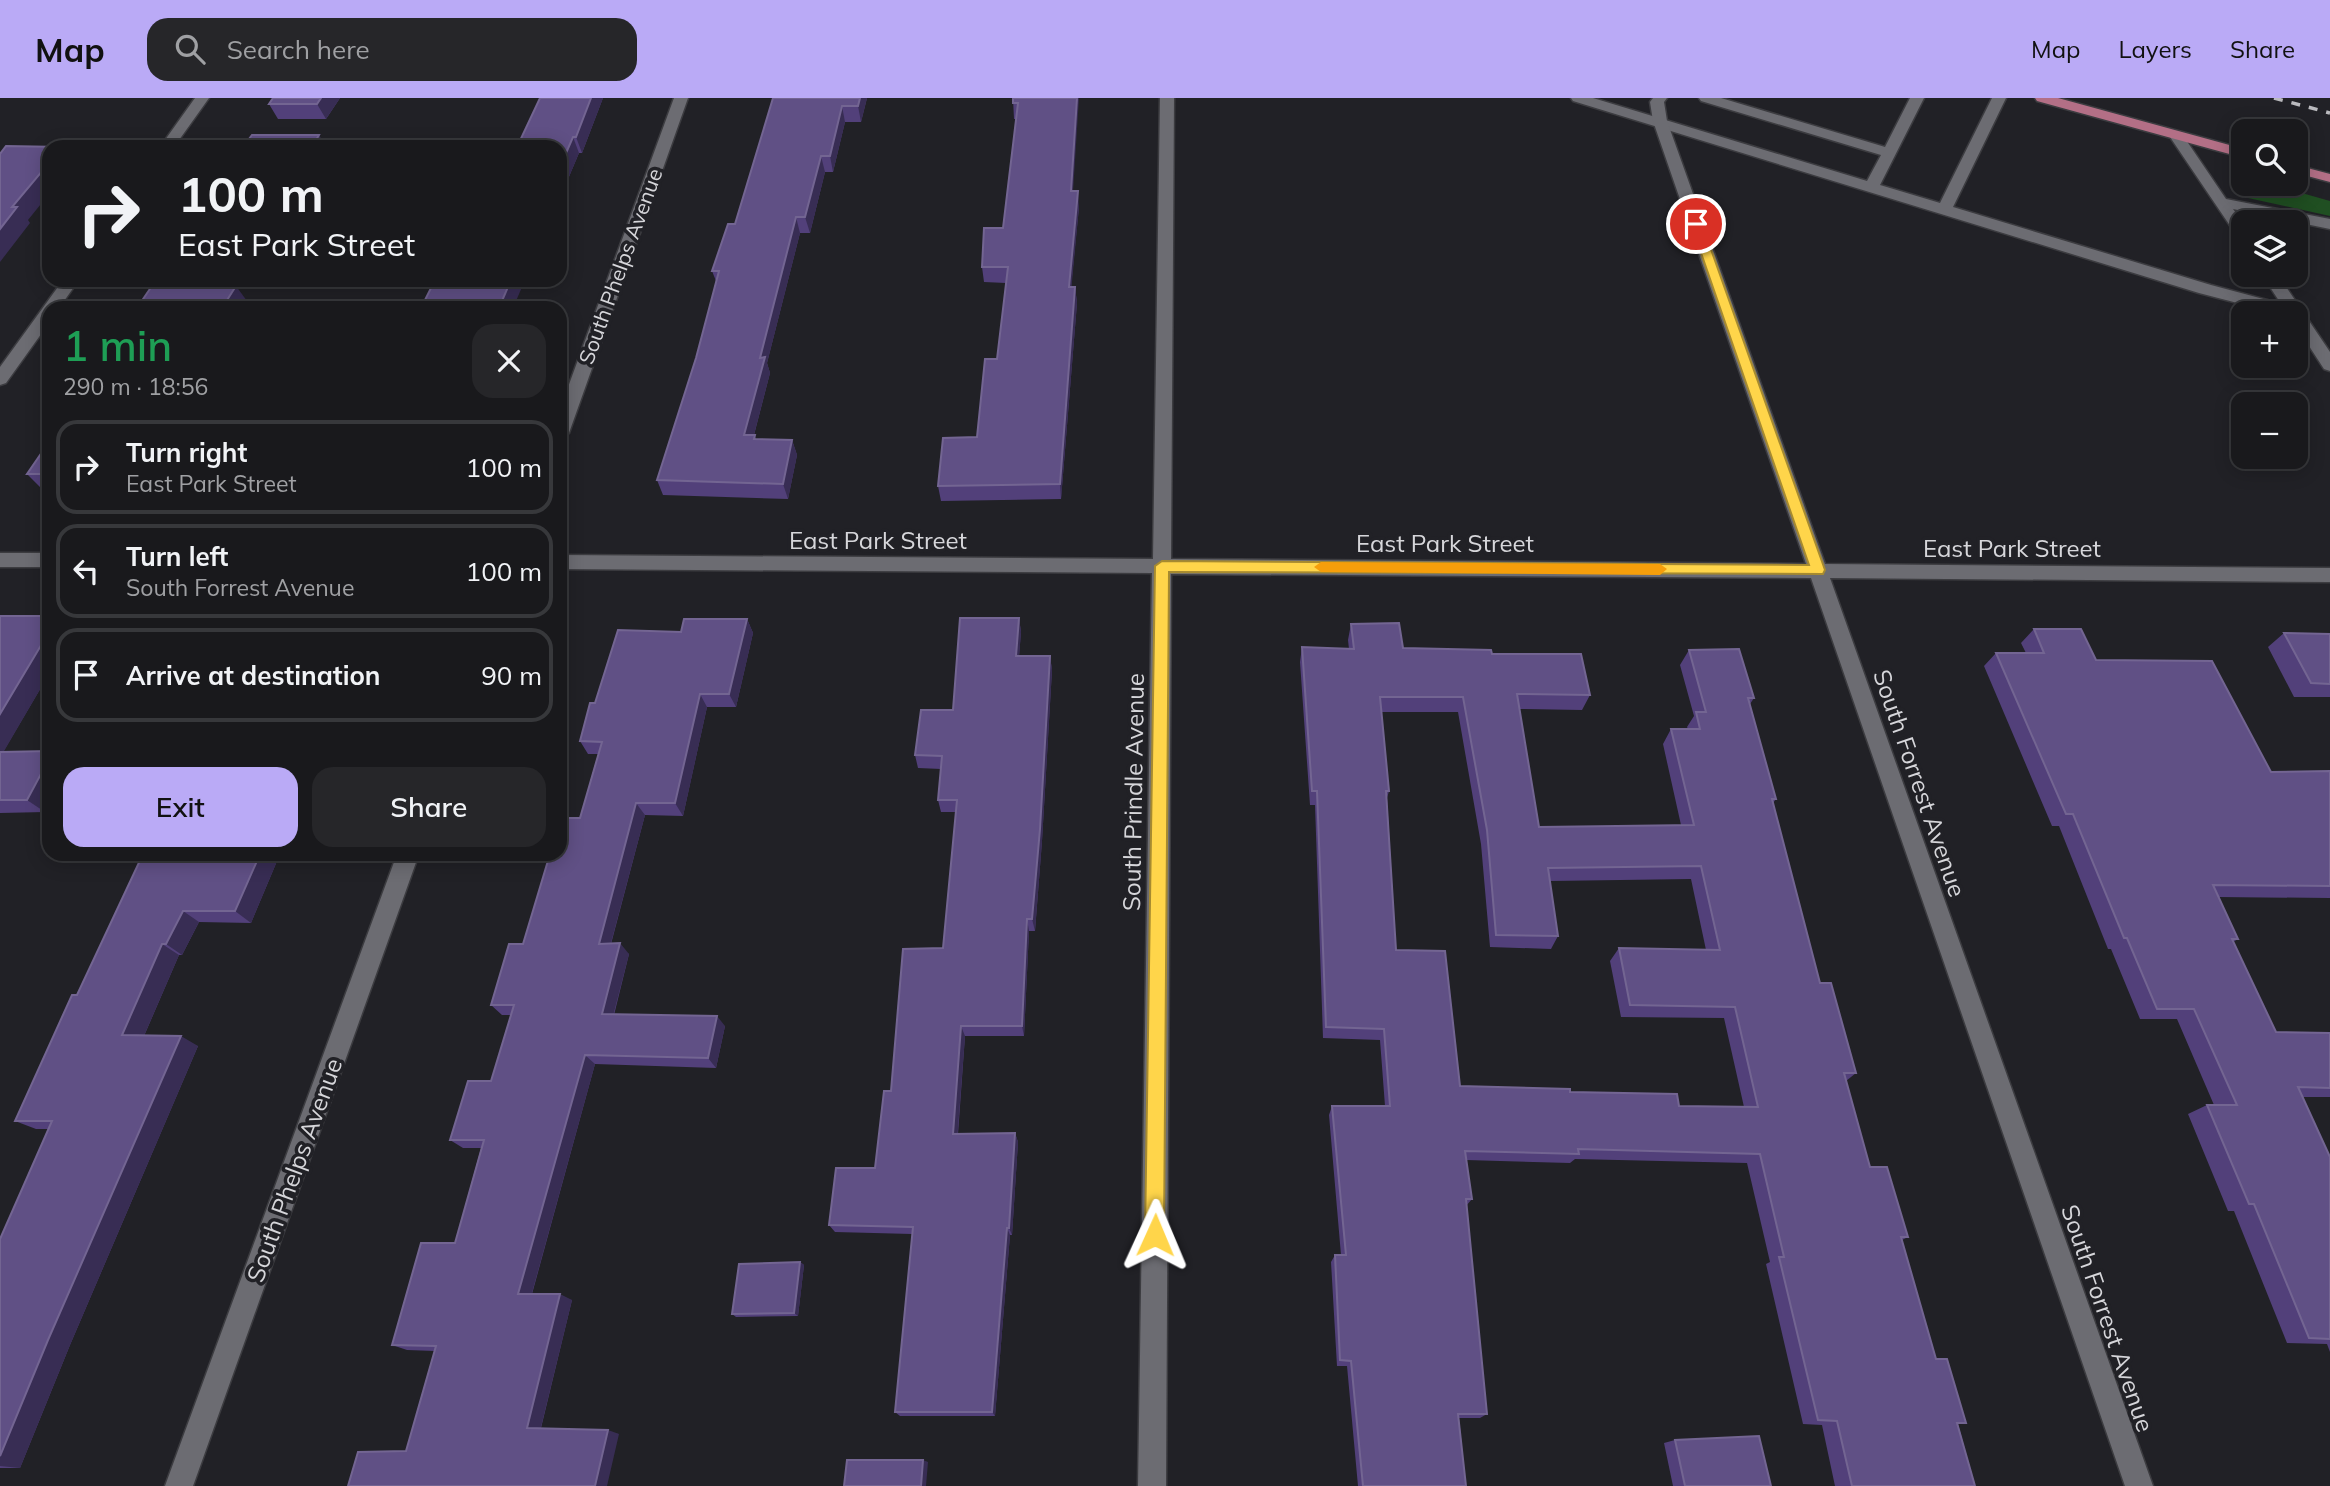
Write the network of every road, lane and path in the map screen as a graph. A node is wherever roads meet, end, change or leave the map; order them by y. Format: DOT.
graph roads {
  1 [pos="202,98"];
  2 [pos="681,98"];
  3 [pos="1167,98"];
  4 [pos="1578,98"];
  5 [pos="1660,98"];
  6 [pos="1706,98"];
  7 [pos="1917,98"];
  8 [pos="1999,98"];
  9 [pos="2042,98"];
  10 [pos="1660,121"];
  11 [pos="2177,136"];
  12 [pos="172,140"];
  13 [pos="2231,151"];
  14 [pos="1888,153"];
  15 [pos="2308,172"];
  16 [pos="2330,178"];
  17 [pos="1872,187"];
  18 [pos="2221,202"];
  19 [pos="1945,209"];
  20 [pos="2231,217"];
  21 [pos="2330,224"];
  22 [pos="2250,301"];
  23 [pos="42,320"];
  24 [pos="2308,331"];
  25 [pos="2330,365"];
  26 [pos="0,379"];
  27 [pos="567,414"];
  28 [pos="0,560"];
  29 [pos="42,560"];
  30 [pos="567,562"];
  31 [pos="1162,566"];
  32 [pos="1818,570"];
  33 [pos="2330,575"];
  34 [pos="405,861"];
  35 [pos="179,1486"];
  36 [pos="1152,1486"];
  37 [pos="2139,1486"];
  1 -- 12 [label="street"];
  2 -- 27 [label="street, South Phelps Avenue"];
  3 -- 31 [label="street, South Prindle Avenue"];
  4 -- 10 [label="street"];
  5 -- 10 [label="street, South Forrest Avenue"];
  6 -- 14 [label="street"];
  7 -- 14 [label="street"];
  8 -- 19 [label="street"];
  9 -- 11 [label="main road"];
  10 -- 17 [label="street"];
  10 -- 32 [label="street, South Forrest Avenue"];
  11 -- 13 [label="main road"];
  11 -- 18 [label="street"];
  14 -- 17 [label="street"];
  15 -- 16 [label="main road"];
  17 -- 19 [label="street"];
  18 -- 20 [label="street"];
  18 -- 21 [label="street"];
  19 -- 22 [label="street"];
  23 -- 26 [label="street"];
  24 -- 25 [label="street"];
  28 -- 29 [label="street"];
  30 -- 31 [label="street, East Park Street"];
  31 -- 32 [label="street, East Park Street"];
  31 -- 36 [label="street, South Prindle Avenue"];
  32 -- 33 [label="street, East Park Street"];
  32 -- 37 [label="street, South Forrest Avenue"];
  34 -- 35 [label="street, South Phelps Avenue"];
}
